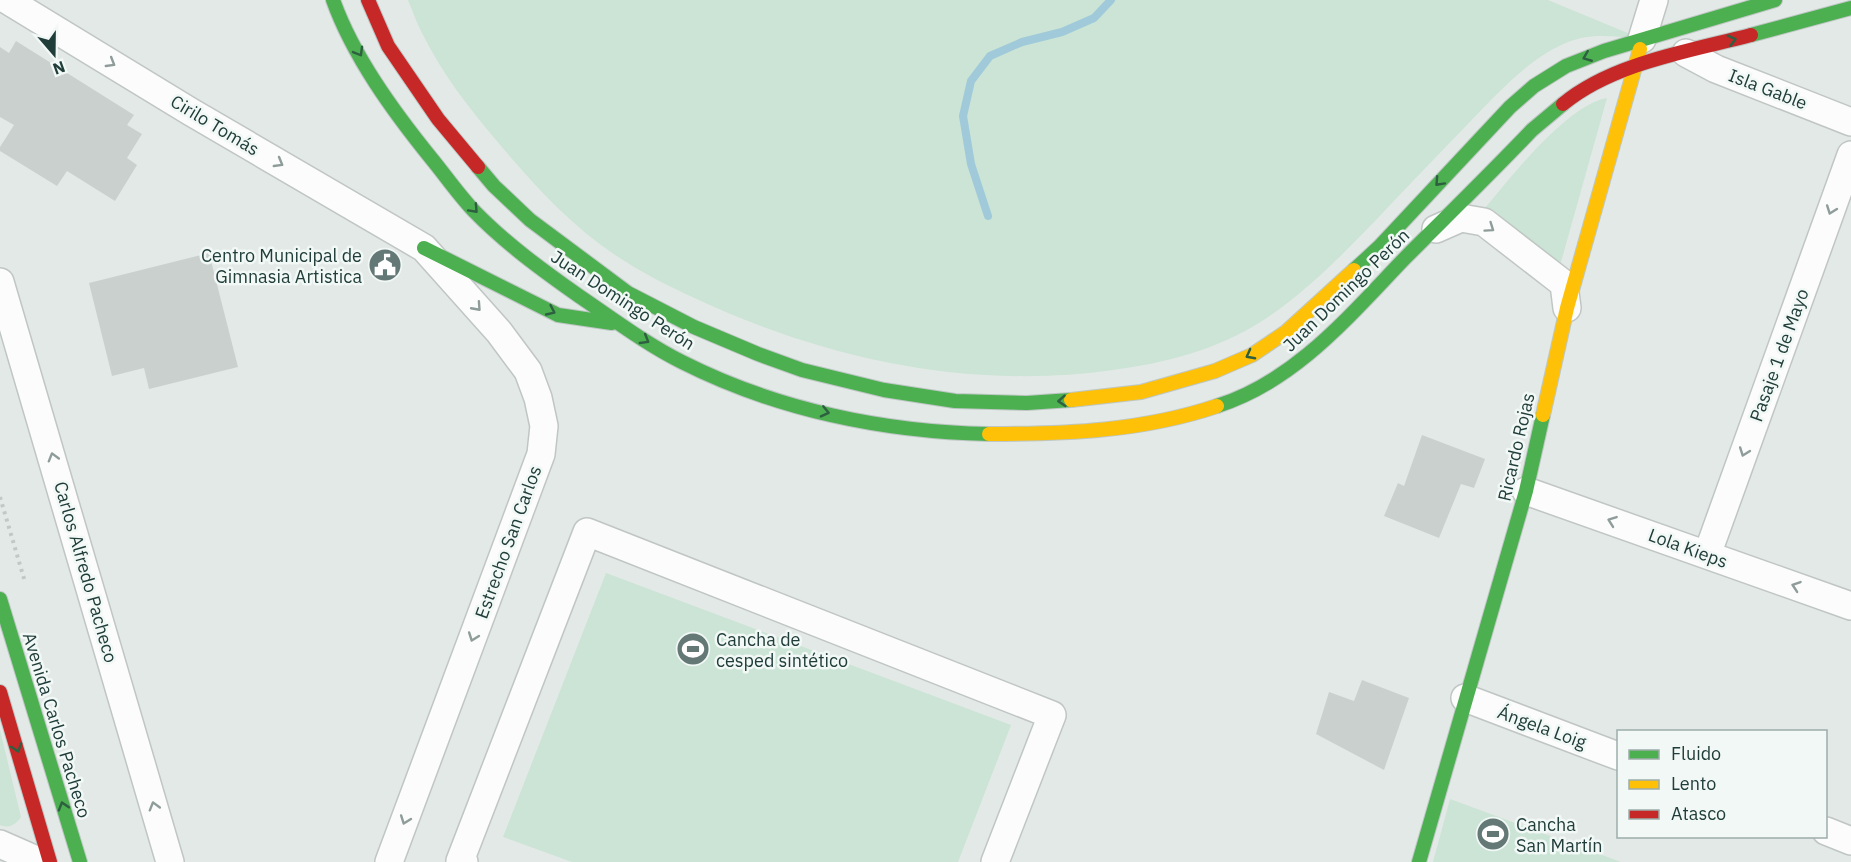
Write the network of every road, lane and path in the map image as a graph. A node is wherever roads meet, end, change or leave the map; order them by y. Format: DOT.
graph roads {
  1 [pos="8,0"];
  2 [pos="333,0"];
  3 [pos="368,0"];
  4 [pos="1654,0"];
  5 [pos="1775,0"];
  6 [pos="1851,8"];
  7 [pos="1642,39"];
  8 [pos="1686,53"];
  9 [pos="1635,66"];
  10 [pos="1851,122"];
  11 [pos="1851,155"];
  12 [pos="1436,229"];
  13 [pos="424,248"];
  14 [pos="0,282"];
  15 [pos="1567,308"];
  16 [pos="620,324"];
  17 [pos="1526,491"];
  18 [pos="1707,555"];
  19 [pos="0,599"];
  20 [pos="1851,606"];
  21 [pos="0,692"];
  22 [pos="1465,698"];
  23 [pos="1617,756"];
  24 [pos="1827,831"];
  25 [pos="1851,841"];
  26 [pos="0,844"];
  27 [pos="41,862"];
  28 [pos="51,862"];
  29 [pos="80,862"];
  30 [pos="170,862"];
  31 [pos="389,862"];
  32 [pos="461,862"];
  33 [pos="995,862"];
  34 [pos="1419,862"];
  1 -- 13 [label="street, Cirilo Tomás, one-way"];
  2 -- 16 [label="main road, Juan Domingo Perón, one-way"];
  7 -- 3 [label="main road, Juan Domingo Perón, one-way"];
  4 -- 7 [label="street"];
  5 -- 7 [label="main road, Juan Domingo Perón"];
  8 -- 6 [label="main road, Juan Domingo Perón, one-way"];
  7 -- 9 [label="main road, Ricardo Rojas"];
  8 -- 9 [label="main road, Juan Domingo Perón"];
  8 -- 10 [label="street, Isla Gable"];
  9 -- 12 [label="main road, Juan Domingo Perón"];
  9 -- 15 [label="main road, Ricardo Rojas"];
  11 -- 18 [label="street, Pasaje 1 de Mayo, one-way"];
  12 -- 15 [label="street, one-way"];
  16 -- 12 [label="main road, Juan Domingo Perón, one-way"];
  13 -- 16 [label="main road, one-way"];
  13 -- 31 [label="street, Estrecho San Carlos, one-way"];
  30 -- 14 [label="street, Carlos Alfredo Pacheco, one-way"];
  15 -- 17 [label="main road, Ricardo Rojas"];
  18 -- 17 [label="street, Lola Kieps, one-way"];
  17 -- 22 [label="main road, Ricardo Rojas"];
  20 -- 18 [label="street, Lola Kieps, one-way"];
  29 -- 19 [label="main road, Avenida Carlos Pacheco, one-way"];
  21 -- 28 [label="main road, one-way"];
  22 -- 23 [label="street, Ángela Loig"];
  22 -- 34 [label="main road, Ricardo Rojas"];
  24 -- 25 [label="street"];
  26 -- 27 [label="street"];
  32 -- 33 [label="street"];
}
